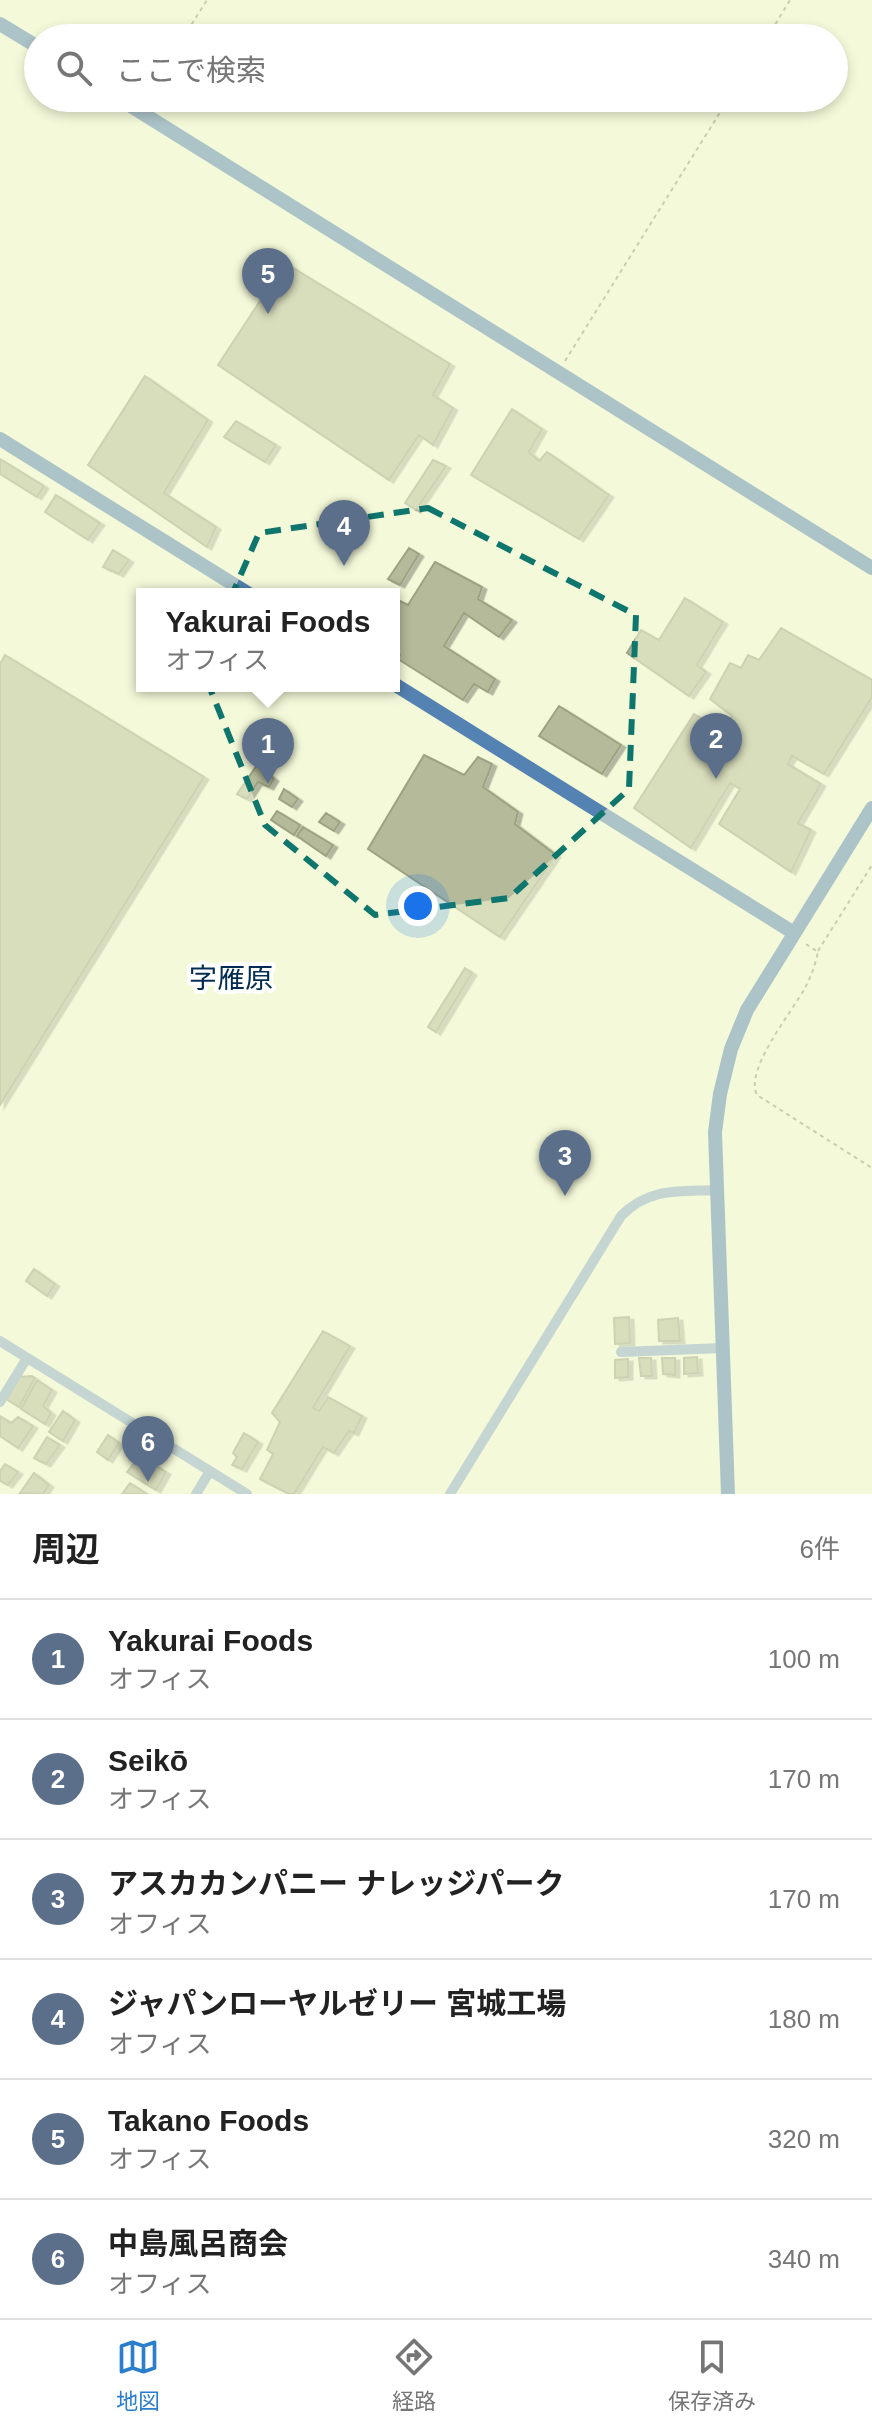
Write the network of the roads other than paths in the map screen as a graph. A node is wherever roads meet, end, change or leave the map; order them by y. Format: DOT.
graph roads {
  1 [pos="0,24"];
  2 [pos="24,39"];
  3 [pos="140,112"];
  4 [pos="0,439"];
  5 [pos="872,568"];
  6 [pos="239,588"];
  7 [pos="400,688"];
  8 [pos="872,808"];
  9 [pos="794,933"];
  10 [pos="717,1190"];
  11 [pos="0,1341"];
  12 [pos="723,1348"];
  13 [pos="621,1352"];
  14 [pos="27,1358"];
  15 [pos="0,1402"];
  16 [pos="210,1471"];
  17 [pos="196,1494"];
  18 [pos="247,1494"];
  19 [pos="450,1494"];
  20 [pos="728,1494"];
  1 -- 2 [label="street"];
  3 -- 5 [label="street"];
  4 -- 6 [label="street"];
  7 -- 9 [label="street"];
  8 -- 9 [label="street"];
  9 -- 10 [label="street"];
  10 -- 12 [label="street"];
  10 -- 19 [label="street"];
  11 -- 14 [label="street"];
  12 -- 13 [label="street"];
  12 -- 20 [label="street"];
  14 -- 15 [label="street"];
  14 -- 16 [label="street"];
  16 -- 17 [label="street"];
  16 -- 18 [label="street"];
}
